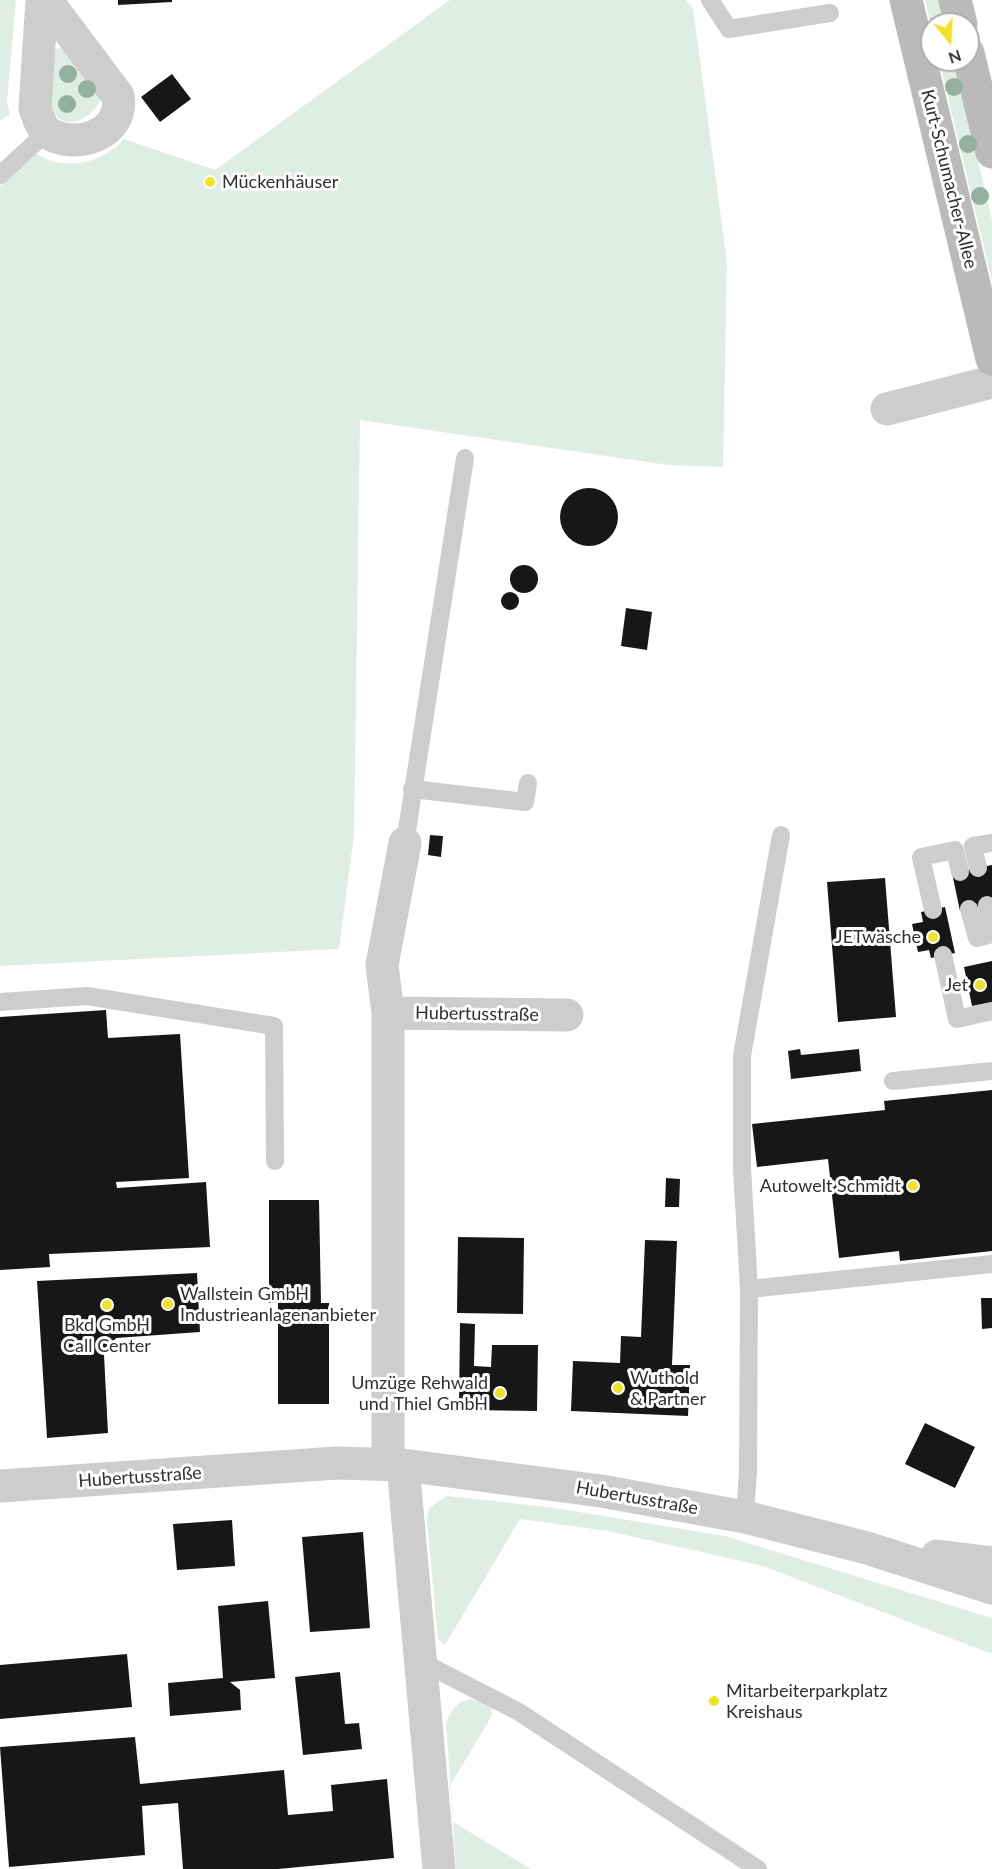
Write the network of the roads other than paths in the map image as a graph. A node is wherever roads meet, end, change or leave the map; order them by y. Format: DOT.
graph roads {
  1 [pos="42,0"];
  2 [pos="46,0"];
  3 [pos="710,0"];
  4 [pos="906,0"];
  5 [pos="830,13"];
  6 [pos="973,72"];
  7 [pos="47,132"];
  8 [pos="992,152"];
  9 [pos="0,175"];
  10 [pos="992,359"];
  11 [pos="992,382"];
  12 [pos="886,409"];
  13 [pos="465,458"];
  14 [pos="528,783"];
  15 [pos="412,789"];
  16 [pos="781,835"];
  17 [pos="405,843"];
  18 [pos="992,843"];
  19 [pos="978,868"];
  20 [pos="960,872"];
  21 [pos="978,908"];
  22 [pos="933,910"];
  23 [pos="992,933"];
  24 [pos="943,955"];
  25 [pos="0,1002"];
  26 [pos="992,1011"];
  27 [pos="387,1013"];
  28 [pos="567,1015"];
  29 [pos="992,1071"];
  30 [pos="893,1081"];
  31 [pos="275,1161"];
  32 [pos="992,1264"];
  33 [pos="749,1289"];
  34 [pos="395,1464"];
  35 [pos="0,1486"];
  36 [pos="745,1517"];
  37 [pos="867,1548"];
  38 [pos="992,1563"];
  39 [pos="992,1588"];
  40 [pos="422,1662"];
  41 [pos="439,1869"];
  42 [pos="758,1869"];
  1 -- 7 [label="street"];
  2 -- 7 [label="street"];
  3 -- 5 [label="lane"];
  4 -- 10 [label="main road, Kurt-Schumacher-Allee"];
  6 -- 8 [label="main road"];
  7 -- 9 [label="lane"];
  11 -- 12 [label="street"];
  13 -- 15 [label="lane"];
  14 -- 15 [label="lane"];
  15 -- 17 [label="lane"];
  16 -- 33 [label="lane"];
  17 -- 27 [label="street"];
  18 -- 19 [label="lane"];
  20 -- 22 [label="lane"];
  21 -- 23 [label="lane"];
  24 -- 26 [label="lane"];
  25 -- 31 [label="lane"];
  27 -- 28 [label="street, Hubertusstraße"];
  27 -- 34 [label="street"];
  29 -- 30 [label="lane"];
  32 -- 33 [label="lane"];
  33 -- 36 [label="lane"];
  34 -- 35 [label="street, Hubertusstraße"];
  34 -- 36 [label="street, Hubertusstraße"];
  34 -- 40 [label="street"];
  36 -- 37 [label="street, Hubertusstraße"];
  37 -- 38 [label="street, Hubertusstraße"];
  37 -- 39 [label="street, Hubertusstraße"];
  40 -- 41 [label="street"];
  40 -- 42 [label="lane"];
}
